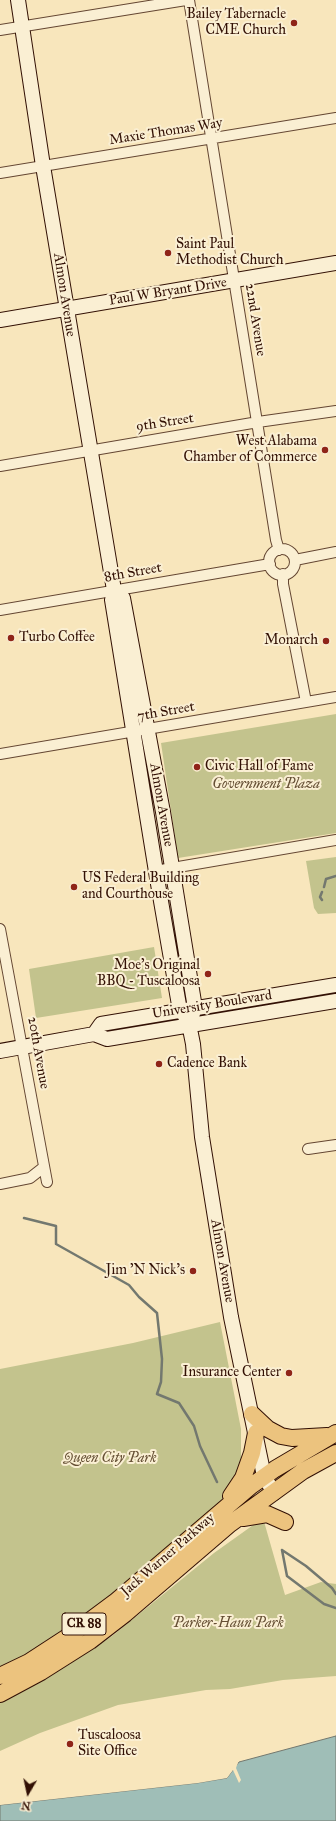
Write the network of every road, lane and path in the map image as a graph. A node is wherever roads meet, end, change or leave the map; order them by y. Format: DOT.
graph roads {
  1 [pos="18,0"];
  2 [pos="186,0"];
  3 [pos="189,0"];
  4 [pos="22,27"];
  5 [pos="0,30"];
  6 [pos="336,118"];
  7 [pos="210,139"];
  8 [pos="43,166"];
  9 [pos="0,173"];
  10 [pos="336,263"];
  11 [pos="235,281"];
  12 [pos="67,309"];
  13 [pos="0,320"];
  14 [pos="336,411"];
  15 [pos="258,422"];
  16 [pos="90,450"];
  17 [pos="0,466"];
  18 [pos="279,550"];
  19 [pos="336,552"];
  20 [pos="295,560"];
  21 [pos="270,564"];
  22 [pos="283,574"];
  23 [pos="114,590"];
  24 [pos="0,610"];
  25 [pos="336,697"];
  26 [pos="306,702"];
  27 [pos="147,730"];
  28 [pos="133,732"];
  29 [pos="0,754"];
  30 [pos="336,840"];
  31 [pos="172,869"];
  32 [pos="155,871"];
  33 [pos="0,929"];
  34 [pos="336,985"];
  35 [pos="336,1001"];
  36 [pos="195,1008"];
  37 [pos="180,1010"];
  38 [pos="189,1024"];
  39 [pos="94,1034"];
  40 [pos="22,1047"];
  41 [pos="0,1050"];
  42 [pos="336,1145"];
  43 [pos="308,1150"];
  44 [pos="44,1167"];
  45 [pos="47,1182"];
  46 [pos="0,1184"];
  47 [pos="252,1414"];
  48 [pos="256,1433"];
  49 [pos="333,1434"];
  50 [pos="336,1453"];
  51 [pos="264,1476"];
  52 [pos="274,1493"];
  53 [pos="222,1509"];
  54 [pos="236,1519"];
  55 [pos="285,1522"];
  56 [pos="0,1676"];
  57 [pos="0,1694"];
  1 -- 4 [label="main road, Almon Avenue"];
  2 -- 4 [label="street"];
  3 -- 7 [label="street, 22nd Avenue"];
  4 -- 5 [label="street"];
  4 -- 8 [label="main road, Almon Avenue"];
  6 -- 7 [label="street, Maxie Thomas Way"];
  7 -- 8 [label="street, Maxie Thomas Way"];
  7 -- 11 [label="street, 22nd Avenue"];
  8 -- 9 [label="street, Maxie Thomas Way"];
  8 -- 12 [label="main road, Almon Avenue"];
  10 -- 11 [label="main road, Paul W Bryant Drive"];
  11 -- 12 [label="main road, Paul W Bryant Drive"];
  11 -- 15 [label="street, 22nd Avenue"];
  12 -- 13 [label="main road, Paul W Bryant Drive"];
  12 -- 16 [label="main road, Almon Avenue"];
  14 -- 15 [label="street, 9th Street"];
  15 -- 16 [label="street, 9th Street"];
  15 -- 18 [label="street, 22nd Avenue"];
  16 -- 17 [label="street, 9th Street"];
  16 -- 23 [label="main road, Almon Avenue"];
  18 -- 20 [label="street"];
  18 -- 21 [label="street"];
  19 -- 20 [label="street"];
  20 -- 22 [label="street"];
  21 -- 22 [label="street"];
  21 -- 23 [label="street, 8th Street"];
  22 -- 26 [label="street"];
  23 -- 24 [label="street, 8th Street"];
  23 -- 27 [label="main road, Almon Avenue"];
  23 -- 28 [label="main road, Almon Avenue"];
  25 -- 26 [label="street, 7th Street"];
  26 -- 27 [label="street, 7th Street"];
  27 -- 28 [label="street, 7th Street"];
  27 -- 31 [label="main road, Almon Avenue"];
  28 -- 29 [label="street, 7th Street"];
  28 -- 32 [label="main road, Almon Avenue"];
  30 -- 31 [label="street"];
  31 -- 32 [label="street"];
  31 -- 36 [label="main road, Almon Avenue"];
  32 -- 37 [label="main road, Almon Avenue"];
  33 -- 40 [label="street, 20th Avenue"];
  34 -- 36 [label="main road, University Boulevard"];
  35 -- 38 [label="main road, University Boulevard"];
  36 -- 37 [label="main road, University Boulevard"];
  36 -- 38 [label="main road, Almon Avenue"];
  37 -- 38 [label="main road, Almon Avenue"];
  37 -- 39 [label="main road, University Boulevard"];
  38 -- 39 [label="main road, University Boulevard"];
  38 -- 47 [label="main road, Almon Avenue"];
  39 -- 40 [label="main road, University Boulevard"];
  40 -- 41 [label="main road, University Boulevard"];
  40 -- 44 [label="street, 20th Avenue"];
  42 -- 43 [label="street"];
  44 -- 45 [label="street, 20th Avenue"];
  44 -- 46 [label="street"];
  47 -- 48 [label="main road, Almon Avenue"];
  47 -- 49 [label="main road"];
  48 -- 51 [label="main road, Almon Avenue"];
  48 -- 53 [label="main road"];
  49 -- 51 [label="main road, Jack Warner Parkway / CR 88"];
  50 -- 52 [label="main road, Jack Warner Parkway"];
  51 -- 52 [label="main road, Almon Avenue"];
  51 -- 53 [label="main road, Jack Warner Parkway / CR 88"];
  52 -- 54 [label="main road, Jack Warner Parkway"];
  53 -- 56 [label="main road, Jack Warner Parkway / CR 88"];
  54 -- 55 [label="main road"];
  54 -- 57 [label="main road, Jack Warner Parkway"];
}
